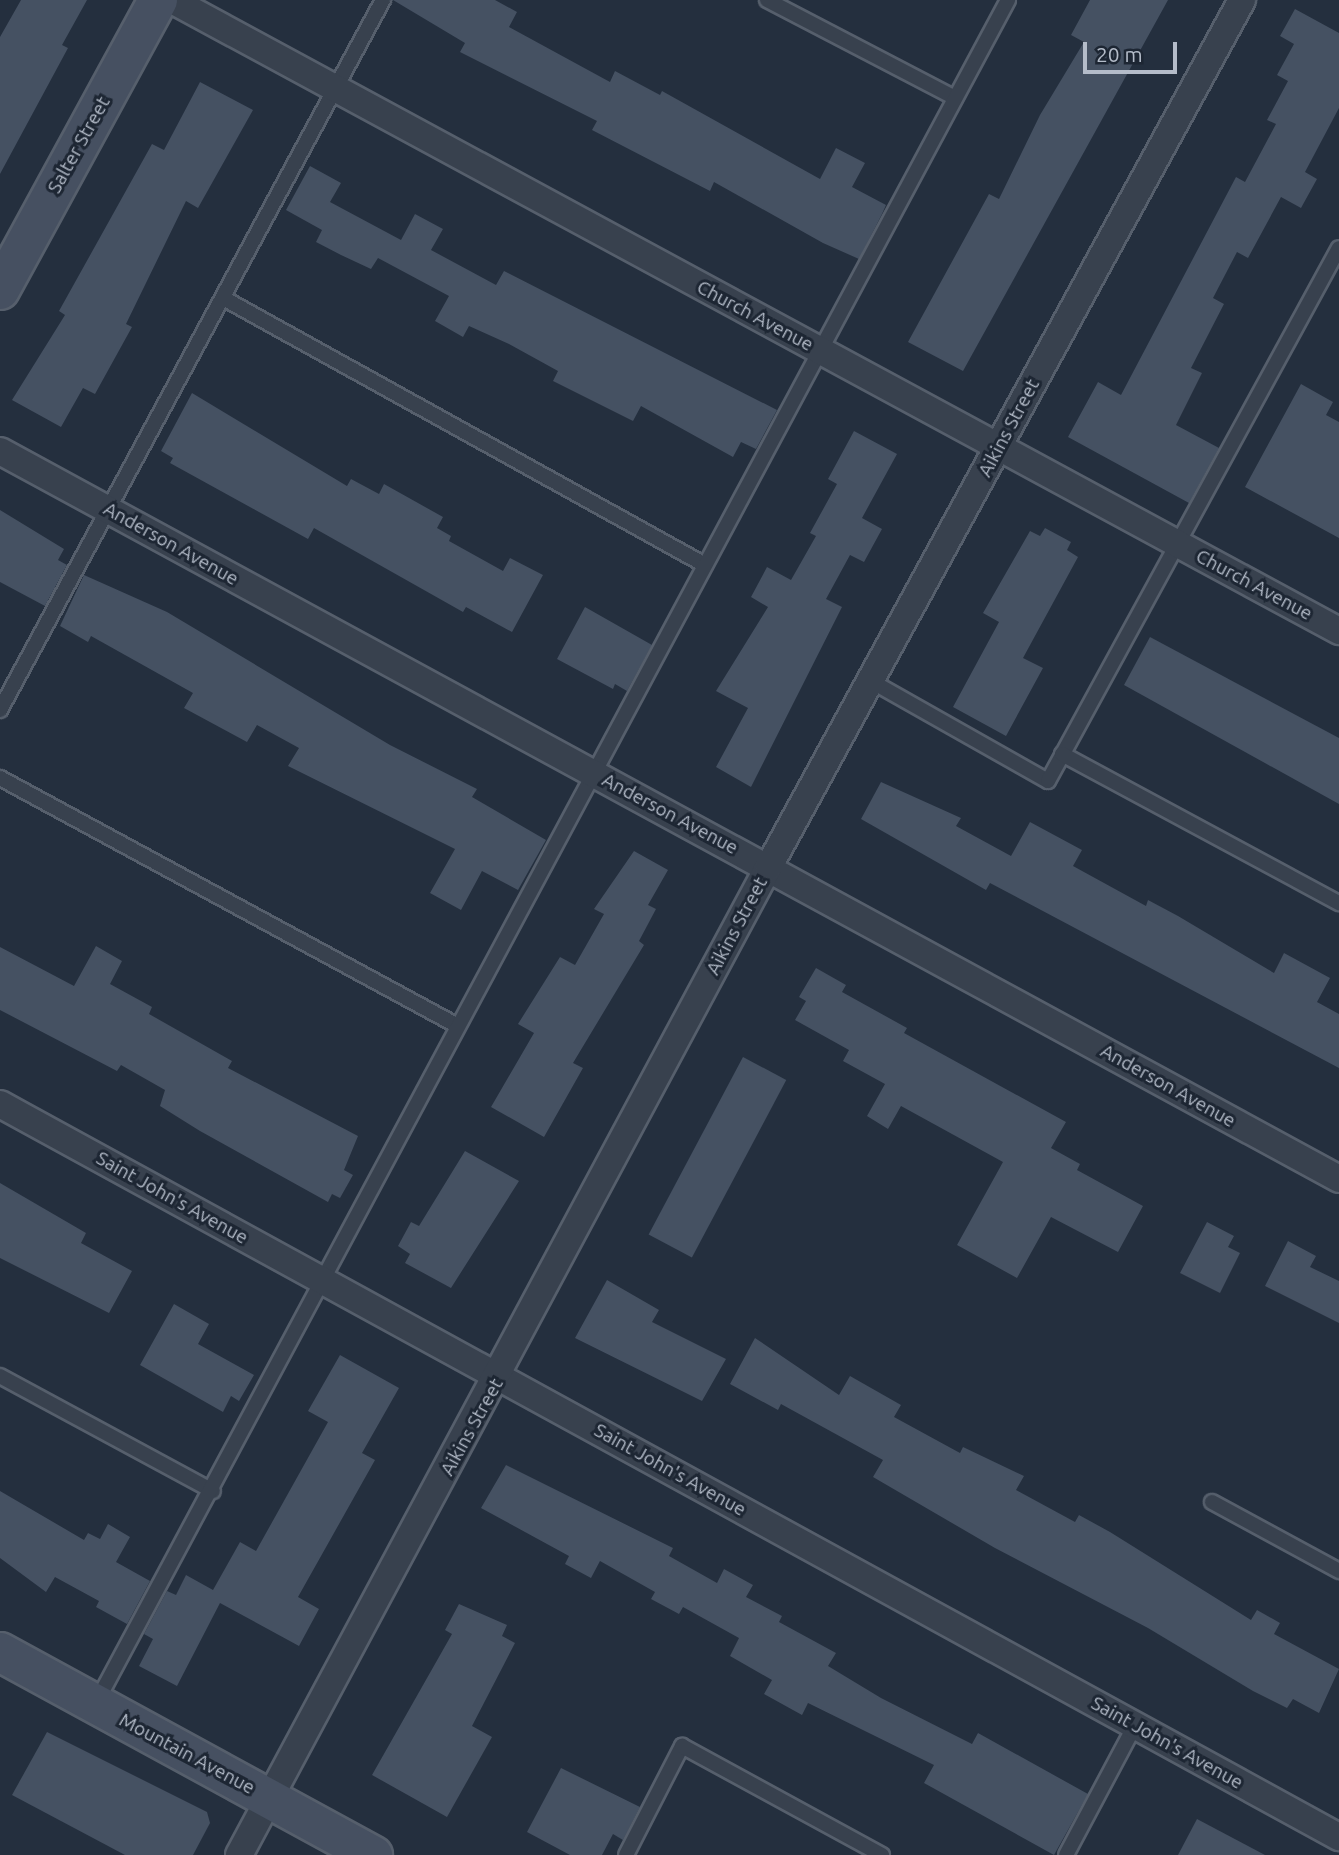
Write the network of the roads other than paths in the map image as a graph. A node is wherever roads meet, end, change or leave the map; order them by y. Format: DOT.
graph roads {
  1 [pos="158,0"];
  2 [pos="172,0"];
  3 [pos="383,0"];
  4 [pos="767,0"];
  5 [pos="1008,0"];
  6 [pos="1242,0"];
  7 [pos="336,89"];
  8 [pos="956,98"];
  9 [pos="1339,248"];
  10 [pos="0,290"];
  11 [pos="223,298"];
  12 [pos="820,351"];
  13 [pos="999,447"];
  14 [pos="0,451"];
  15 [pos="109,510"];
  16 [pos="1178,544"];
  17 [pos="705,565"];
  18 [pos="1339,631"];
  19 [pos="871,681"];
  20 [pos="0,710"];
  21 [pos="1062,754"];
  22 [pos="593,773"];
  23 [pos="0,778"];
  24 [pos="768,868"];
  25 [pos="1339,903"];
  26 [pos="456,1026"];
  27 [pos="0,1104"];
  28 [pos="1339,1179"];
  29 [pos="326,1282"];
  30 [pos="0,1376"];
  31 [pos="500,1376"];
  32 [pos="213,1491"];
  33 [pos="1212,1502"];
  34 [pos="1339,1571"];
  35 [pos="0,1652"];
  36 [pos="96,1704"];
  37 [pos="1135,1725"];
  38 [pos="269,1798"];
  39 [pos="1334,1838"];
  40 [pos="239,1855"];
  41 [pos="373,1855"];
  42 [pos="626,1855"];
  43 [pos="882,1855"];
  44 [pos="1066,1855"];
  1 -- 10 [label="main road, Salter Street"];
  2 -- 7 [label="street, Church Avenue"];
  3 -- 7 [label="lane"];
  4 -- 8 [label="lane"];
  5 -- 8 [label="lane"];
  6 -- 13 [label="street, Aikins Street"];
  7 -- 11 [label="lane"];
  7 -- 12 [label="street, Church Avenue"];
  8 -- 12 [label="lane"];
  9 -- 16 [label="lane"];
  11 -- 15 [label="lane"];
  11 -- 17 [label="lane"];
  12 -- 13 [label="street, Church Avenue"];
  12 -- 17 [label="lane"];
  13 -- 16 [label="street, Church Avenue"];
  13 -- 19 [label="street, Aikins Street"];
  14 -- 15 [label="street, Anderson Avenue"];
  15 -- 20 [label="lane"];
  15 -- 22 [label="street, Anderson Avenue"];
  16 -- 18 [label="street, Church Avenue"];
  16 -- 21 [label="lane"];
  17 -- 22 [label="lane"];
  19 -- 21 [label="lane"];
  19 -- 24 [label="street, Aikins Street"];
  21 -- 25 [label="lane"];
  22 -- 24 [label="street, Anderson Avenue"];
  22 -- 26 [label="lane"];
  23 -- 26 [label="lane"];
  24 -- 28 [label="street, Anderson Avenue"];
  24 -- 31 [label="street, Aikins Street"];
  26 -- 29 [label="lane"];
  27 -- 29 [label="street, Saint John's Avenue"];
  29 -- 31 [label="street, Saint John's Avenue"];
  29 -- 32 [label="lane"];
  30 -- 32 [label="lane"];
  31 -- 37 [label="street, Saint John's Avenue"];
  31 -- 38 [label="street, Aikins Street"];
  32 -- 36 [label="lane"];
  33 -- 34 [label="lane"];
  35 -- 36 [label="main road, Mountain Avenue"];
  36 -- 38 [label="main road, Mountain Avenue"];
  37 -- 39 [label="street, Saint John's Avenue"];
  37 -- 44 [label="lane"];
  38 -- 40 [label="street, Aikins Street"];
  38 -- 41 [label="main road, Mountain Avenue"];
  42 -- 43 [label="lane"];
}
